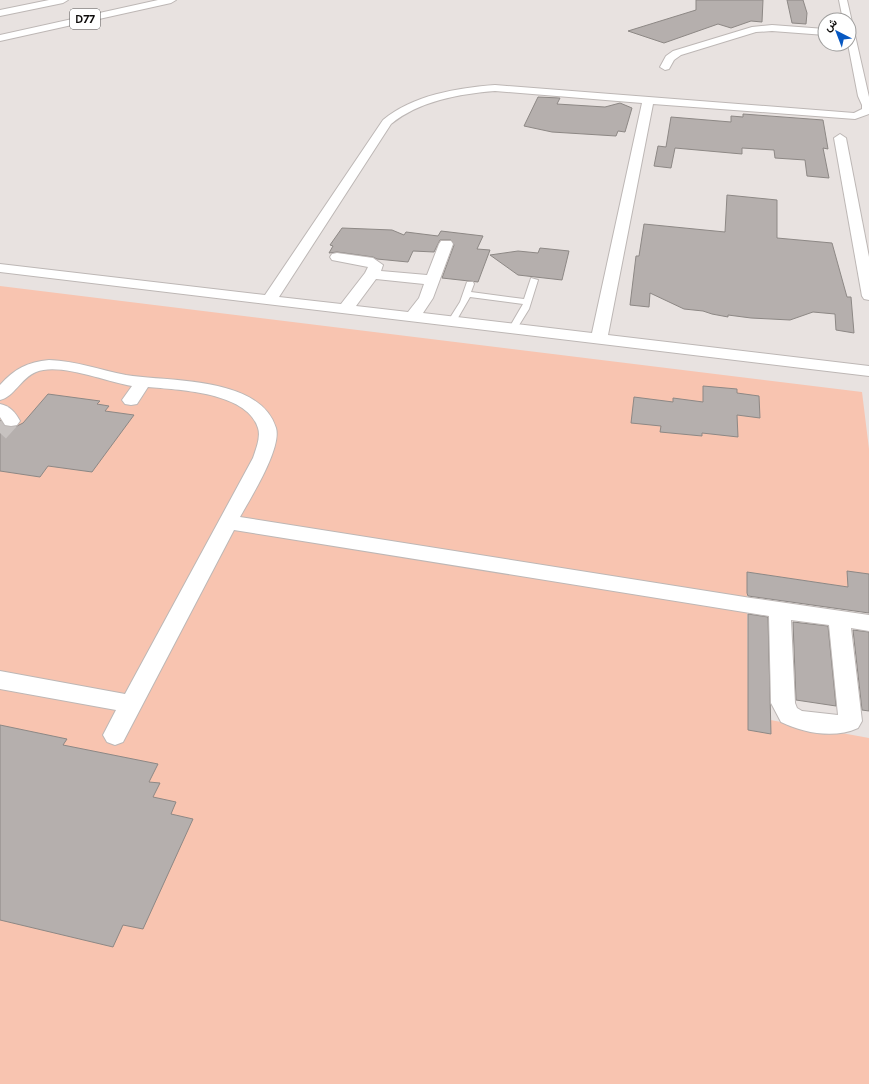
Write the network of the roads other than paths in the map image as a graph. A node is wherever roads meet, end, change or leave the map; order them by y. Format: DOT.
graph roads {
  1 [pos="63,0"];
  2 [pos="171,0"];
  3 [pos="843,0"];
  4 [pos="846,12"];
  5 [pos="0,13"];
  6 [pos="817,31"];
  7 [pos="0,38"];
  8 [pos="854,52"];
  9 [pos="665,67"];
  10 [pos="648,100"];
  11 [pos="840,138"];
  12 [pos="446,244"];
  13 [pos="337,257"];
  14 [pos="0,268"];
  15 [pos="372,274"];
  16 [pos="432,280"];
  17 [pos="534,280"];
  18 [pos="470,284"];
  19 [pos="466,294"];
  20 [pos="869,296"];
  21 [pos="270,299"];
  22 [pos="527,302"];
  23 [pos="346,308"];
  24 [pos="413,316"];
  25 [pos="452,321"];
  26 [pos="513,328"];
  27 [pos="599,339"];
  28 [pos="869,359"];
  29 [pos="838,366"];
  30 [pos="869,371"];
  31 [pos="143,382"];
  32 [pos="0,394"];
  33 [pos="131,400"];
  34 [pos="228,522"];
  35 [pos="780,610"];
  36 [pos="840,619"];
  37 [pos="869,623"];
  38 [pos="0,680"];
  39 [pos="132,704"];
  40 [pos="115,735"];
  1 -- 5 [label="main road"];
  2 -- 7 [label="main road, D77"];
  3 -- 4 [label="street"];
  6 -- 9 [label="street"];
  8 -- 10 [label="street"];
  10 -- 21 [label="street"];
  10 -- 27 [label="street"];
  11 -- 20 [label="street"];
  12 -- 16 [label="street"];
  13 -- 15 [label="street"];
  14 -- 21 [label="street"];
  15 -- 16 [label="street"];
  15 -- 23 [label="street"];
  16 -- 24 [label="street"];
  17 -- 22 [label="lane"];
  18 -- 19 [label="lane"];
  19 -- 22 [label="lane"];
  19 -- 25 [label="lane"];
  21 -- 23 [label="street"];
  22 -- 26 [label="lane"];
  23 -- 24 [label="street"];
  24 -- 25 [label="street"];
  25 -- 26 [label="street"];
  26 -- 27 [label="street"];
  27 -- 29 [label="street"];
  28 -- 29 [label="street"];
  29 -- 30 [label="street"];
  31 -- 32 [label="street"];
  31 -- 33 [label="street"];
  31 -- 34 [label="street"];
  34 -- 35 [label="street"];
  34 -- 39 [label="street"];
  35 -- 36 [label="street"];
  35 -- 36 [label="street"];
  36 -- 37 [label="street"];
  38 -- 39 [label="street"];
  39 -- 40 [label="street"];
}
